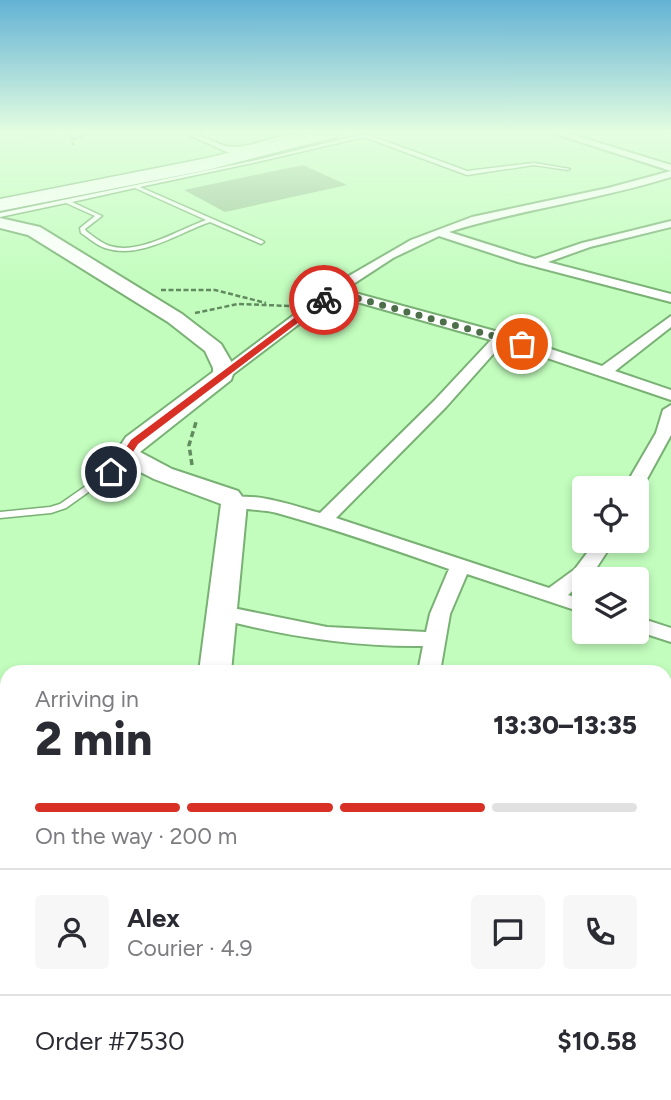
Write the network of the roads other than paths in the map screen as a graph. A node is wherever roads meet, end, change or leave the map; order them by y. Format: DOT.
graph roads {
  1 [pos="94,184"];
  2 [pos="142,184"];
  3 [pos="628,184"];
  4 [pos="135,186"];
  5 [pos="65,200"];
  6 [pos="0,205"];
  7 [pos="0,215"];
  8 [pos="210,220"];
  9 [pos="0,223"];
  10 [pos="671,224"];
  11 [pos="440,233"];
  12 [pos="261,242"];
  13 [pos="537,262"];
  14 [pos="335,292"];
  15 [pos="671,298"];
  16 [pos="670,322"];
  17 [pos="501,337"];
  18 [pos="605,371"];
  19 [pos="223,375"];
  20 [pos="671,395"];
  21 [pos="671,410"];
  22 [pos="129,459"];
  23 [pos="640,476"];
  24 [pos="234,503"];
  25 [pos="0,515"];
  26 [pos="324,520"];
  27 [pos="598,553"];
  28 [pos="461,564"];
  29 [pos="550,596"];
  30 [pos="572,603"];
  31 [pos="223,613"];
  32 [pos="649,628"];
  33 [pos="671,635"];
  34 [pos="433,639"];
  35 [pos="216,665"];
  36 [pos="430,665"];
  1 -- 6 [label="highway"];
  2 -- 4 [label="lane"];
  3 -- 11 [label="street"];
  4 -- 5 [label="lane"];
  4 -- 8 [label="lane"];
  5 -- 7 [label="lane"];
  5 -- 8 [label="lane"];
  8 -- 12 [label="lane"];
  9 -- 19 [label="street"];
  10 -- 13 [label="street"];
  11 -- 13 [label="street"];
  11 -- 14 [label="street"];
  13 -- 15 [label="street"];
  14 -- 17 [label="street"];
  14 -- 19 [label="street"];
  16 -- 18 [label="street"];
  17 -- 18 [label="street"];
  17 -- 26 [label="street"];
  18 -- 20 [label="street"];
  19 -- 22 [label="street"];
  21 -- 23 [label="street"];
  22 -- 24 [label="street"];
  22 -- 25 [label="lane"];
  24 -- 26 [label="street"];
  24 -- 31 [label="street"];
  26 -- 28 [label="street"];
  27 -- 29 [label="street"];
  28 -- 29 [label="street"];
  28 -- 34 [label="street"];
  29 -- 30 [label="street"];
  31 -- 34 [label="street"];
  31 -- 35 [label="street"];
  32 -- 33 [label="street"];
  34 -- 36 [label="street"];
}
